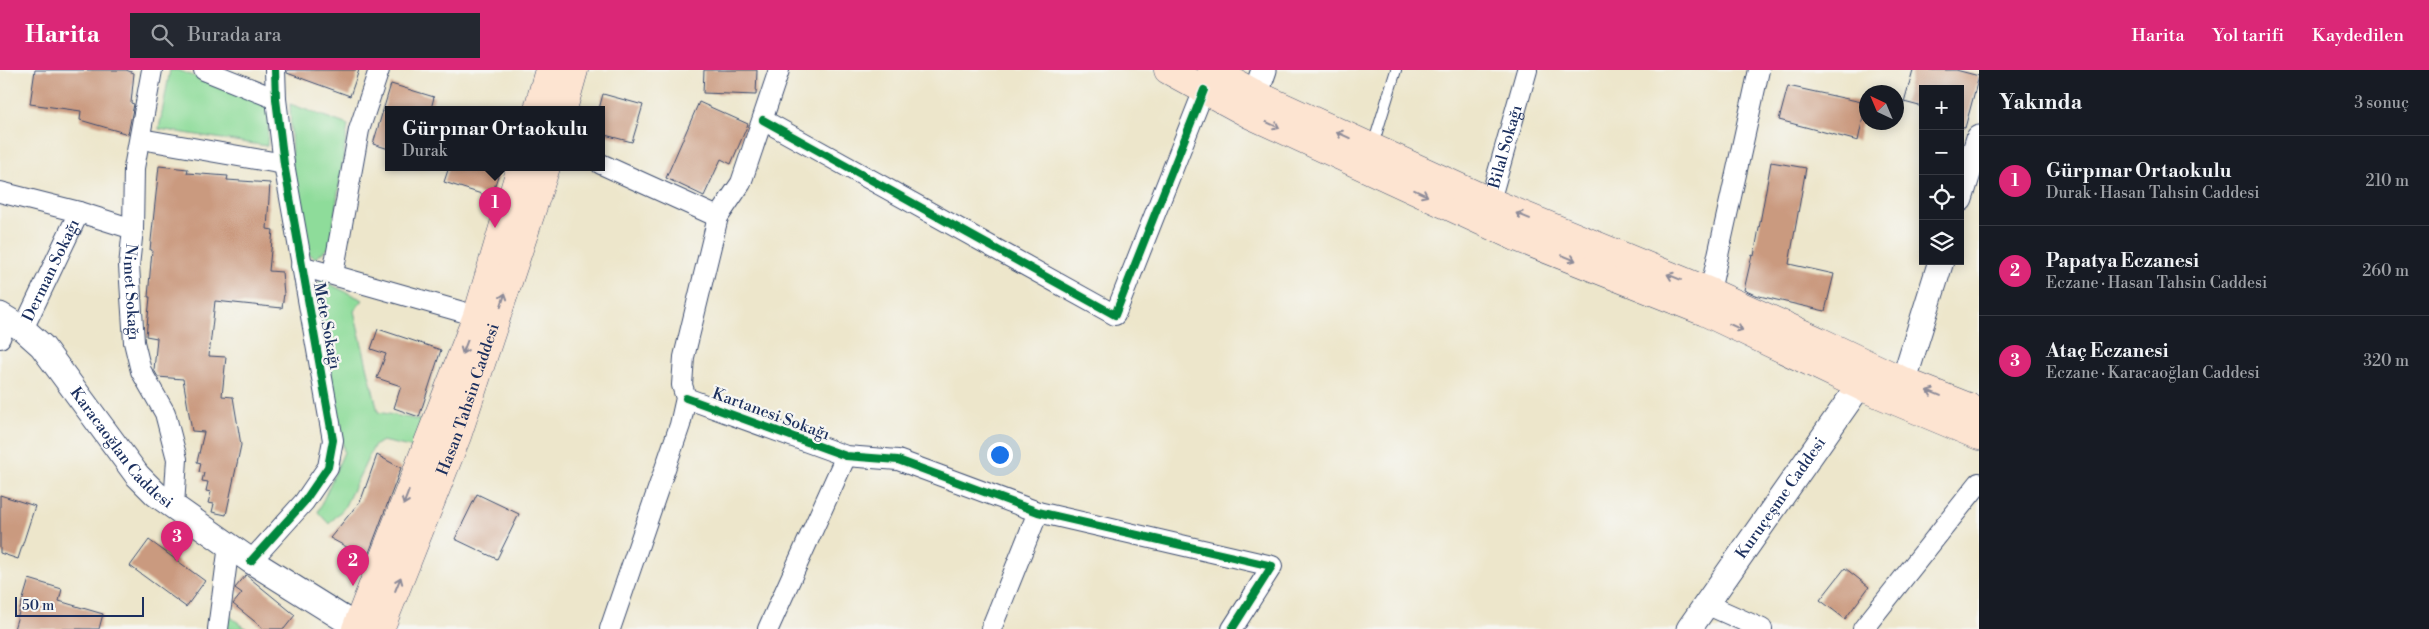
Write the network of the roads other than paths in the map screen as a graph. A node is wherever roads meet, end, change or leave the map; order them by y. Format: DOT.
graph roads {
  1 [pos="152,70"];
  2 [pos="204,70"];
  3 [pos="276,70"];
  4 [pos="379,70"];
  5 [pos="549,70"];
  6 [pos="574,70"];
  7 [pos="780,70"];
  8 [pos="1168,70"];
  9 [pos="1396,70"];
  10 [pos="1527,70"];
  11 [pos="1759,70"];
  12 [pos="1208,80"];
  13 [pos="1256,93"];
  14 [pos="276,99"];
  15 [pos="539,106"];
  16 [pos="564,106"];
  17 [pos="763,120"];
  18 [pos="1979,138"];
  19 [pos="141,139"];
  20 [pos="1372,148"];
  21 [pos="284,164"];
  22 [pos="605,166"];
  23 [pos="520,171"];
  24 [pos="545,171"];
  25 [pos="1964,186"];
  26 [pos="0,192"];
  27 [pos="79,212"];
  28 [pos="1487,212"];
  29 [pos="718,217"];
  30 [pos="133,229"];
  31 [pos="1940,265"];
  32 [pos="301,266"];
  33 [pos="333,274"];
  34 [pos="1708,302"];
  35 [pos="477,316"];
  36 [pos="7,325"];
  37 [pos="1866,376"];
  38 [pos="1901,392"];
  39 [pos="686,398"];
  40 [pos="1979,412"];
  41 [pos="1979,436"];
  42 [pos="846,456"];
  43 [pos="1979,483"];
  44 [pos="174,506"];
  45 [pos="1038,512"];
  46 [pos="229,545"];
  47 [pos="252,561"];
  48 [pos="1706,604"];
  49 [pos="363,628"];
  50 [pos="218,629"];
  51 [pos="610,629"];
  52 [pos="768,629"];
  53 [pos="992,629"];
  54 [pos="1232,629"];
  55 [pos="1689,629"];
  56 [pos="1762,629"];
  57 [pos="1863,629"];
  1 -- 19 [label="street, Nimet Sokağı"];
  2 -- 14 [label="street"];
  3 -- 14 [label="street, Mete Sokağı"];
  4 -- 33 [label="street"];
  5 -- 15 [label="main road"];
  6 -- 16 [label="main road"];
  7 -- 17 [label="street"];
  8 -- 12 [label="main road"];
  9 -- 20 [label="lane"];
  10 -- 28 [label="street, Bilal Sokağı"];
  11 -- 34 [label="street"];
  12 -- 13 [label="main road"];
  12 -- 17 [label="street"];
  20 -- 13 [label="main road, one-way"];
  13 -- 28 [label="main road, one-way"];
  14 -- 21 [label="street, Mete Sokağı"];
  17 -- 29 [label="street"];
  18 -- 25 [label="street"];
  19 -- 21 [label="street"];
  19 -- 30 [label="street, Nimet Sokağı"];
  20 -- 28 [label="main road"];
  21 -- 32 [label="street, Mete Sokağı"];
  22 -- 29 [label="street"];
  23 -- 35 [label="main road, Hasan Tahsin Caddesi"];
  49 -- 24 [label="main road, Hasan Tahsin Caddesi, one-way"];
  26 -- 27 [label="street"];
  27 -- 30 [label="street"];
  27 -- 36 [label="street, Derman Sokağı"];
  28 -- 34 [label="main road"];
  29 -- 39 [label="street"];
  30 -- 44 [label="street, Nimet Sokağı"];
  31 -- 38 [label="street"];
  32 -- 33 [label="street"];
  32 -- 47 [label="street, Mete Sokağı"];
  33 -- 35 [label="street"];
  34 -- 37 [label="main road"];
  35 -- 49 [label="main road, Hasan Tahsin Caddesi, one-way"];
  36 -- 44 [label="street, Karacaoğlan Caddesi"];
  37 -- 38 [label="main road"];
  37 -- 48 [label="street, Kuruçeşme Caddesi"];
  40 -- 38 [label="main road, one-way"];
  38 -- 41 [label="main road"];
  39 -- 42 [label="street, Kartanesi Sokağı"];
  39 -- 51 [label="street"];
  42 -- 45 [label="street, Kartanesi Sokağı"];
  42 -- 52 [label="street"];
  43 -- 57 [label="street"];
  44 -- 46 [label="street, Karacaoğlan Caddesi"];
  45 -- 53 [label="street"];
  45 -- 54 [label="street, Kartanesi Sokağı"];
  46 -- 47 [label="street, Karacaoğlan Caddesi"];
  46 -- 50 [label="street"];
  47 -- 49 [label="street, Karacaoğlan Caddesi"];
  48 -- 55 [label="street, Kuruçeşme Caddesi"];
  48 -- 56 [label="street"];
}
